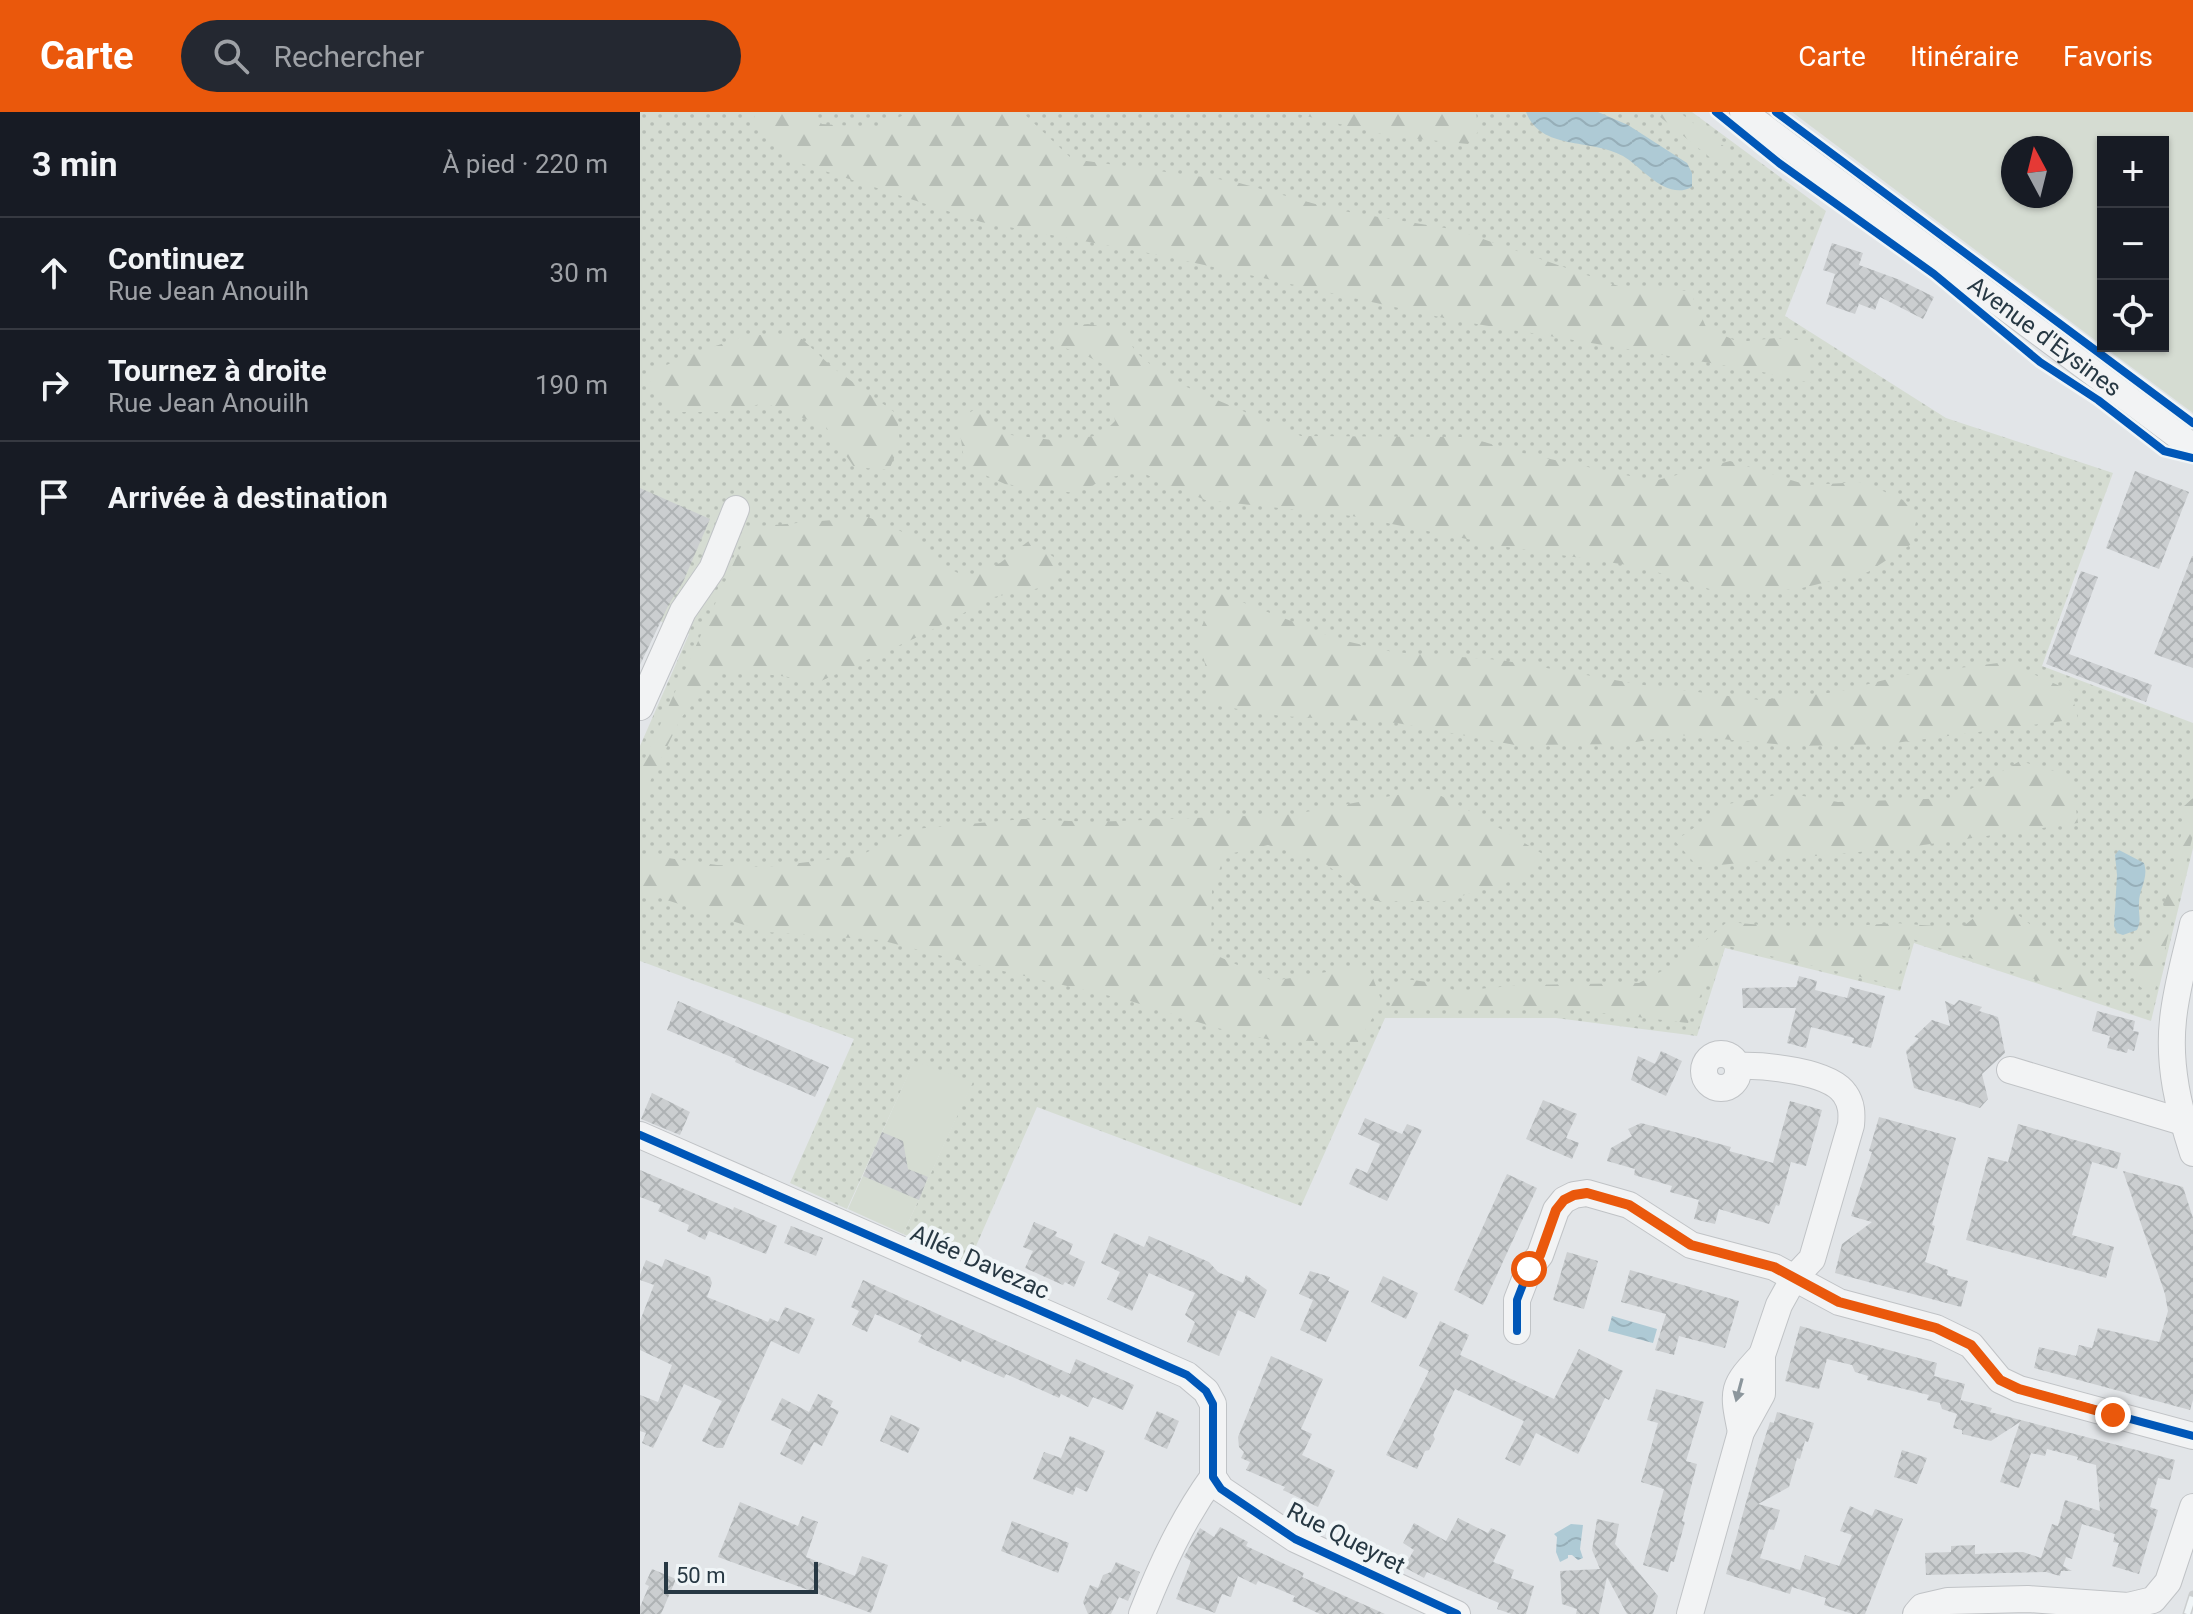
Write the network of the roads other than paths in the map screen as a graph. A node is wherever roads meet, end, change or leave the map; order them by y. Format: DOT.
graph roads {
  1 [pos="1743,112"];
  2 [pos="2193,447"];
  3 [pos="736,509"];
  4 [pos="640,707"];
  5 [pos="2193,924"];
  6 [pos="1738,1066"];
  7 [pos="2010,1070"];
  8 [pos="2183,1122"];
  9 [pos="640,1135"];
  10 [pos="2193,1153"];
  11 [pos="1794,1278"];
  12 [pos="1517,1331"];
  13 [pos="2193,1436"];
  14 [pos="1217,1483"];
  15 [pos="2193,1507"];
  16 [pos="1142,1614"];
  17 [pos="1457,1614"];
  18 [pos="1690,1614"];
  19 [pos="1916,1614"];
  1 -- 2 [label="street, Avenue d'Eysines"];
  3 -- 4 [label="street"];
  5 -- 8 [label="street"];
  6 -- 11 [label="street"];
  7 -- 8 [label="street"];
  8 -- 10 [label="street"];
  9 -- 14 [label="street, Allée Davezac"];
  11 -- 12 [label="street"];
  11 -- 13 [label="street"];
  11 -- 18 [label="street"];
  14 -- 16 [label="street"];
  14 -- 17 [label="street, Rue Queyret"];
  15 -- 19 [label="street"];
}
